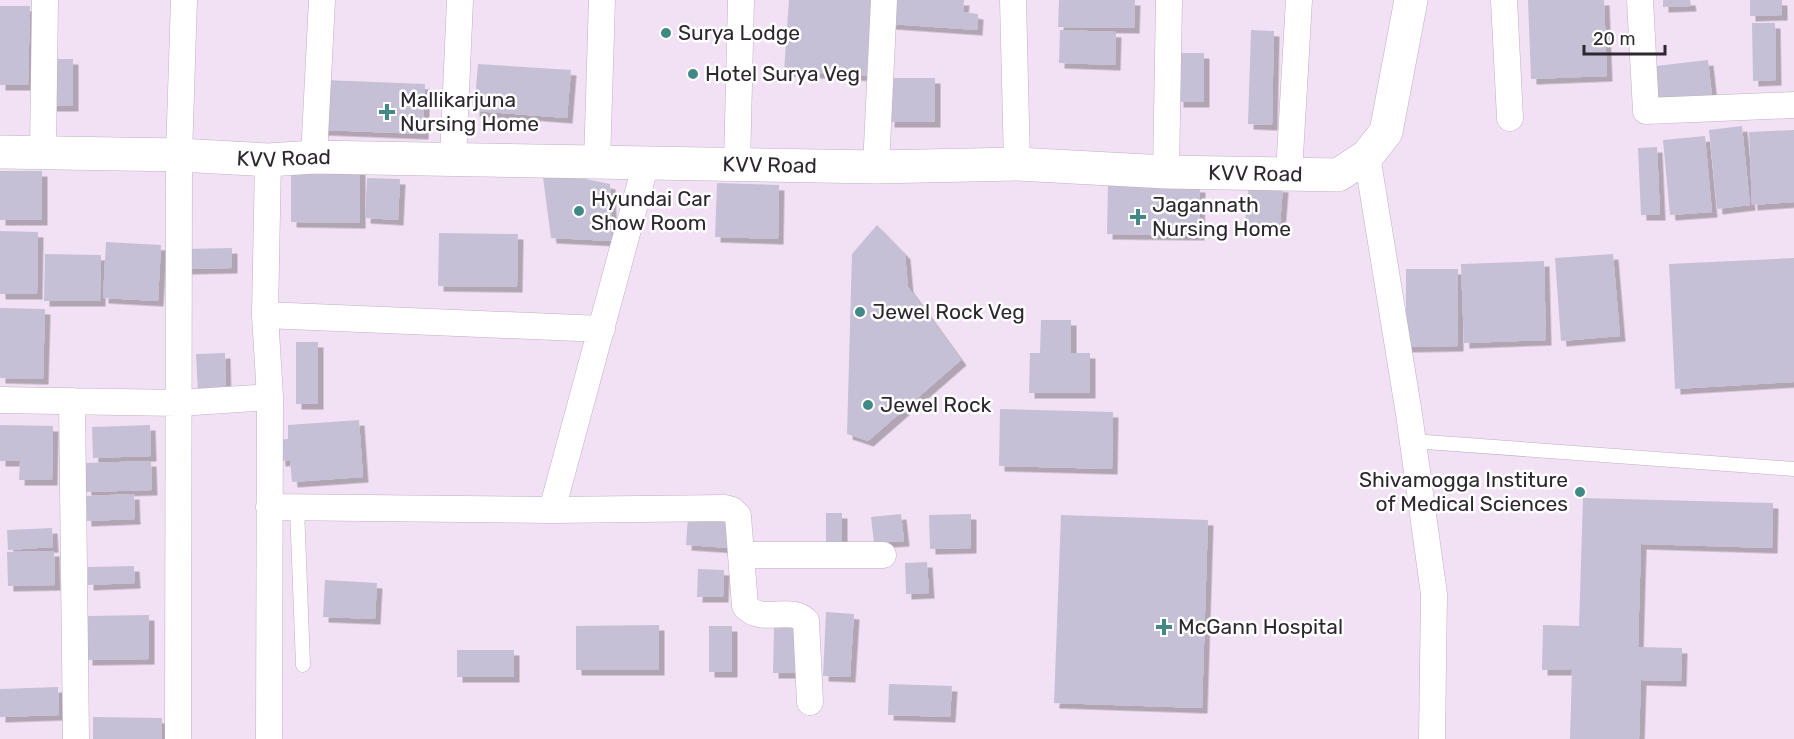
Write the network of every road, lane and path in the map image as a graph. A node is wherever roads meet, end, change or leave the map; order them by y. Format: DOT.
graph roads {
  1 [pos="45,0"];
  2 [pos="184,0"];
  3 [pos="322,0"];
  4 [pos="460,0"];
  5 [pos="602,0"];
  6 [pos="741,0"];
  7 [pos="884,0"];
  8 [pos="1013,0"];
  9 [pos="1169,0"];
  10 [pos="1299,0"];
  11 [pos="1412,0"];
  12 [pos="1504,0"];
  13 [pos="1640,0"];
  14 [pos="1794,105"];
  15 [pos="1510,118"];
  16 [pos="0,152"];
  17 [pos="43,153"];
  18 [pos="179,155"];
  19 [pos="1367,156"];
  20 [pos="314,158"];
  21 [pos="268,160"];
  22 [pos="453,160"];
  23 [pos="597,162"];
  24 [pos="646,163"];
  25 [pos="1017,164"];
  26 [pos="737,165"];
  27 [pos="876,167"];
  28 [pos="1166,172"];
  29 [pos="1289,174"];
  30 [pos="265,315"];
  31 [pos="602,329"];
  32 [pos="270,397"];
  33 [pos="0,400"];
  34 [pos="72,401"];
  35 [pos="178,403"];
  36 [pos="1412,441"];
  37 [pos="1794,469"];
  38 [pos="269,507"];
  39 [pos="297,507"];
  40 [pos="552,510"];
  41 [pos="741,555"];
  42 [pos="882,555"];
  43 [pos="303,665"];
  44 [pos="810,702"];
  45 [pos="76,739"];
  46 [pos="178,739"];
  47 [pos="270,739"];
  48 [pos="1432,739"];
  1 -- 17 [label="street"];
  2 -- 18 [label="street"];
  3 -- 20 [label="street"];
  4 -- 22 [label="street"];
  5 -- 23 [label="street"];
  6 -- 26 [label="street"];
  7 -- 27 [label="street"];
  8 -- 25 [label="street"];
  9 -- 28 [label="street"];
  10 -- 29 [label="street"];
  11 -- 19 [label="main road, KVV Road"];
  12 -- 15 [label="street"];
  13 -- 14 [label="street"];
  16 -- 17 [label="main road, KVV Road"];
  17 -- 18 [label="main road, KVV Road"];
  18 -- 21 [label="main road, KVV Road"];
  18 -- 35 [label="street"];
  19 -- 29 [label="main road, KVV Road"];
  19 -- 36 [label="street"];
  20 -- 21 [label="main road, KVV Road"];
  20 -- 22 [label="main road, KVV Road"];
  21 -- 30 [label="street"];
  22 -- 23 [label="main road, KVV Road"];
  23 -- 24 [label="main road, KVV Road"];
  24 -- 26 [label="main road, KVV Road"];
  24 -- 31 [label="street"];
  25 -- 27 [label="main road, KVV Road"];
  25 -- 28 [label="main road, KVV Road"];
  26 -- 27 [label="main road, KVV Road"];
  28 -- 29 [label="main road, KVV Road"];
  30 -- 31 [label="street"];
  30 -- 32 [label="street"];
  31 -- 40 [label="street"];
  32 -- 35 [label="street"];
  32 -- 38 [label="street"];
  33 -- 34 [label="street"];
  34 -- 35 [label="street"];
  34 -- 45 [label="street"];
  35 -- 46 [label="street"];
  36 -- 37 [label="lane"];
  36 -- 48 [label="street"];
  38 -- 39 [label="street"];
  38 -- 47 [label="street"];
  39 -- 40 [label="street"];
  39 -- 43 [label="lane"];
  40 -- 41 [label="street"];
  41 -- 42 [label="street"];
  41 -- 44 [label="street"];
}
